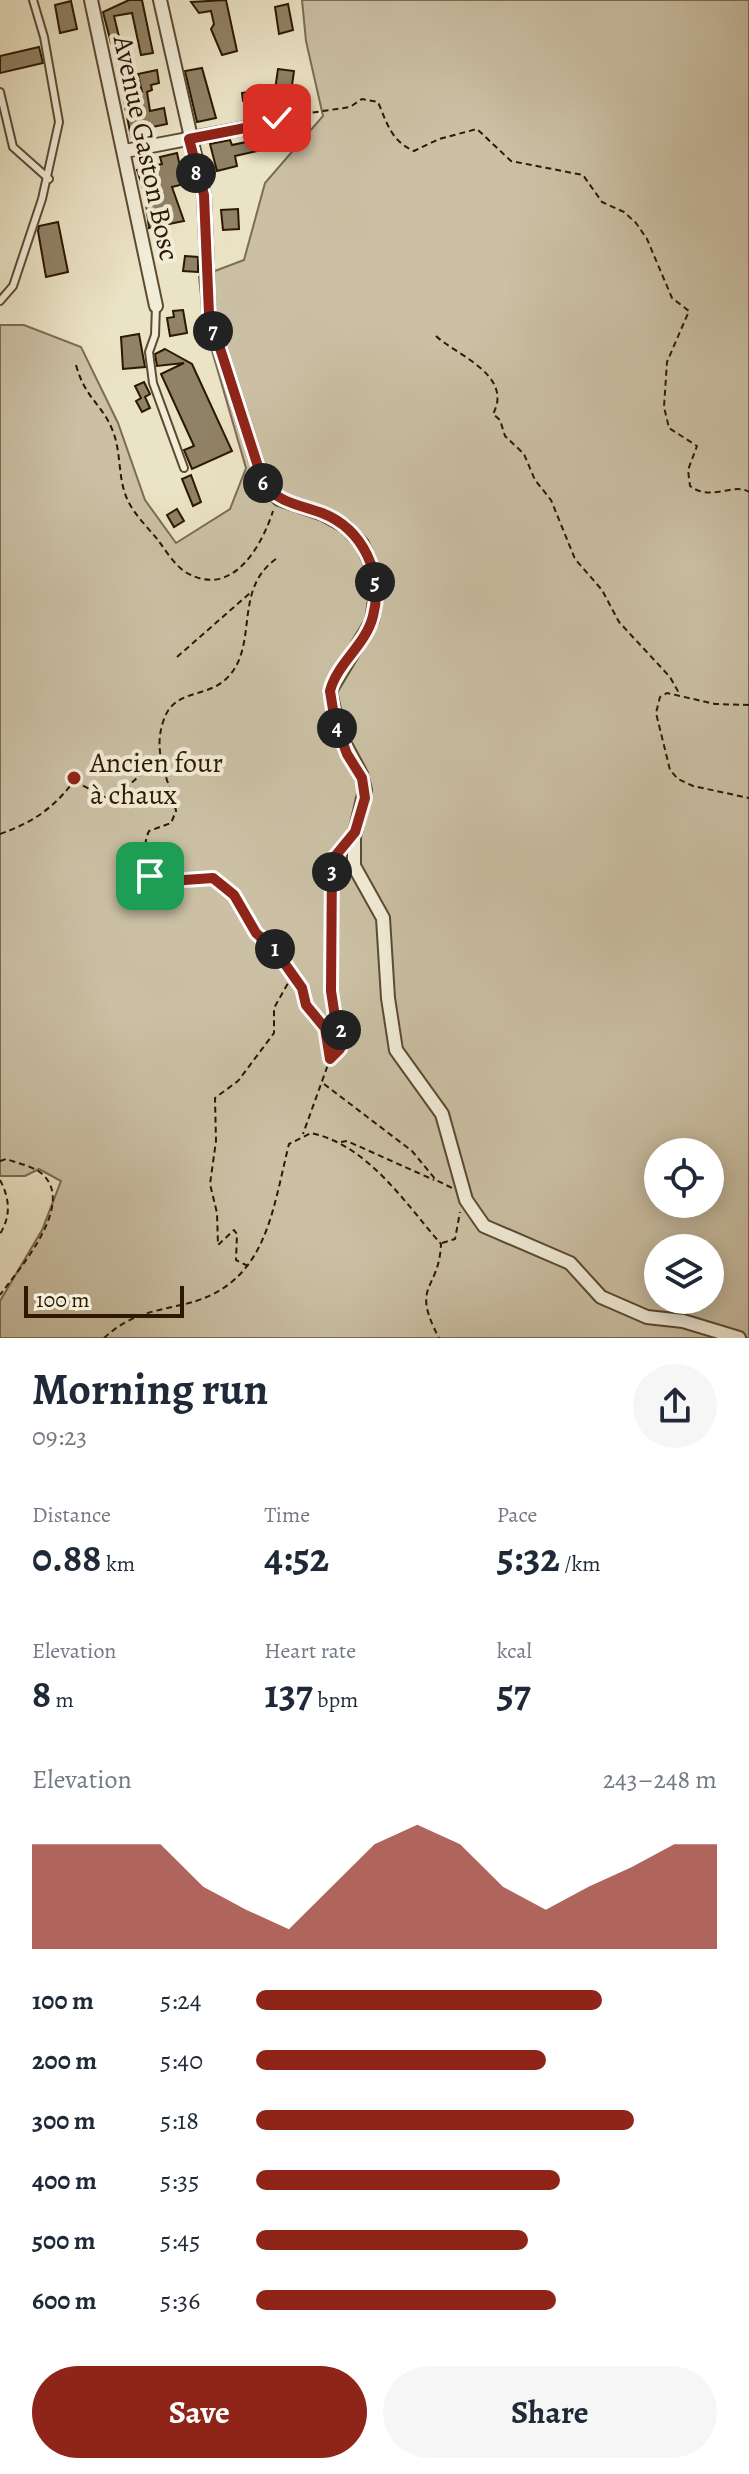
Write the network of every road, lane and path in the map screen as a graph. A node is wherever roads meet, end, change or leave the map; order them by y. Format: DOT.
graph roads {
  1 [pos="33,0"];
  2 [pos="91,0"];
  3 [pos="160,0"];
  4 [pos="0,92"];
  5 [pos="271,123"];
  6 [pos="189,139"];
  7 [pos="125,151"];
  8 [pos="49,179"];
  9 [pos="0,301"];
  10 [pos="156,306"];
  11 [pos="436,336"];
  12 [pos="76,365"];
  13 [pos="184,468"];
  14 [pos="749,492"];
  15 [pos="279,499"];
  16 [pos="276,559"];
  17 [pos="251,592"];
  18 [pos="177,657"];
  19 [pos="679,693"];
  20 [pos="749,705"];
  21 [pos="160,767"];
  22 [pos="749,798"];
  23 [pos="355,832"];
  24 [pos="0,834"];
  25 [pos="292,975"];
  26 [pos="330,1059"];
  27 [pos="323,1084"];
  28 [pos="303,1134"];
  29 [pos="339,1142"];
  30 [pos="0,1161"];
  31 [pos="0,1180"];
  32 [pos="436,1180"];
  33 [pos="465,1197"];
  34 [pos="0,1234"];
  35 [pos="441,1244"];
  36 [pos="249,1266"];
  37 [pos="0,1295"];
  38 [pos="104,1338"];
  39 [pos="439,1338"];
  40 [pos="739,1338"];
  1 -- 8 [label="lane"];
  2 -- 7 [label="street, Avenue Gaston Bosc"];
  3 -- 6 [label="street"];
  4 -- 8 [label="lane"];
  5 -- 6 [label="street"];
  5 -- 14 [label="path"];
  6 -- 7 [label="street"];
  6 -- 15 [label="street"];
  7 -- 10 [label="street, Avenue Gaston Bosc"];
  8 -- 9 [label="lane"];
  10 -- 13 [label="lane"];
  11 -- 19 [label="path"];
  12 -- 15 [label="path"];
  15 -- 23 [label="street"];
  16 -- 17 [label="path"];
  17 -- 18 [label="path"];
  17 -- 21 [label="path"];
  19 -- 20 [label="path"];
  19 -- 22 [label="path"];
  21 -- 24 [label="path"];
  21 -- 25 [label="path"];
  23 -- 26 [label="path"];
  23 -- 33 [label="street"];
  25 -- 26 [label="path"];
  25 -- 36 [label="path"];
  26 -- 27 [label="path"];
  27 -- 28 [label="path"];
  27 -- 32 [label="path"];
  28 -- 29 [label="path"];
  28 -- 36 [label="path"];
  29 -- 32 [label="path"];
  29 -- 35 [label="path"];
  30 -- 37 [label="path"];
  31 -- 34 [label="path"];
  32 -- 33 [label="path"];
  33 -- 35 [label="path"];
  33 -- 40 [label="street"];
  35 -- 39 [label="path"];
  36 -- 38 [label="path"];
}
